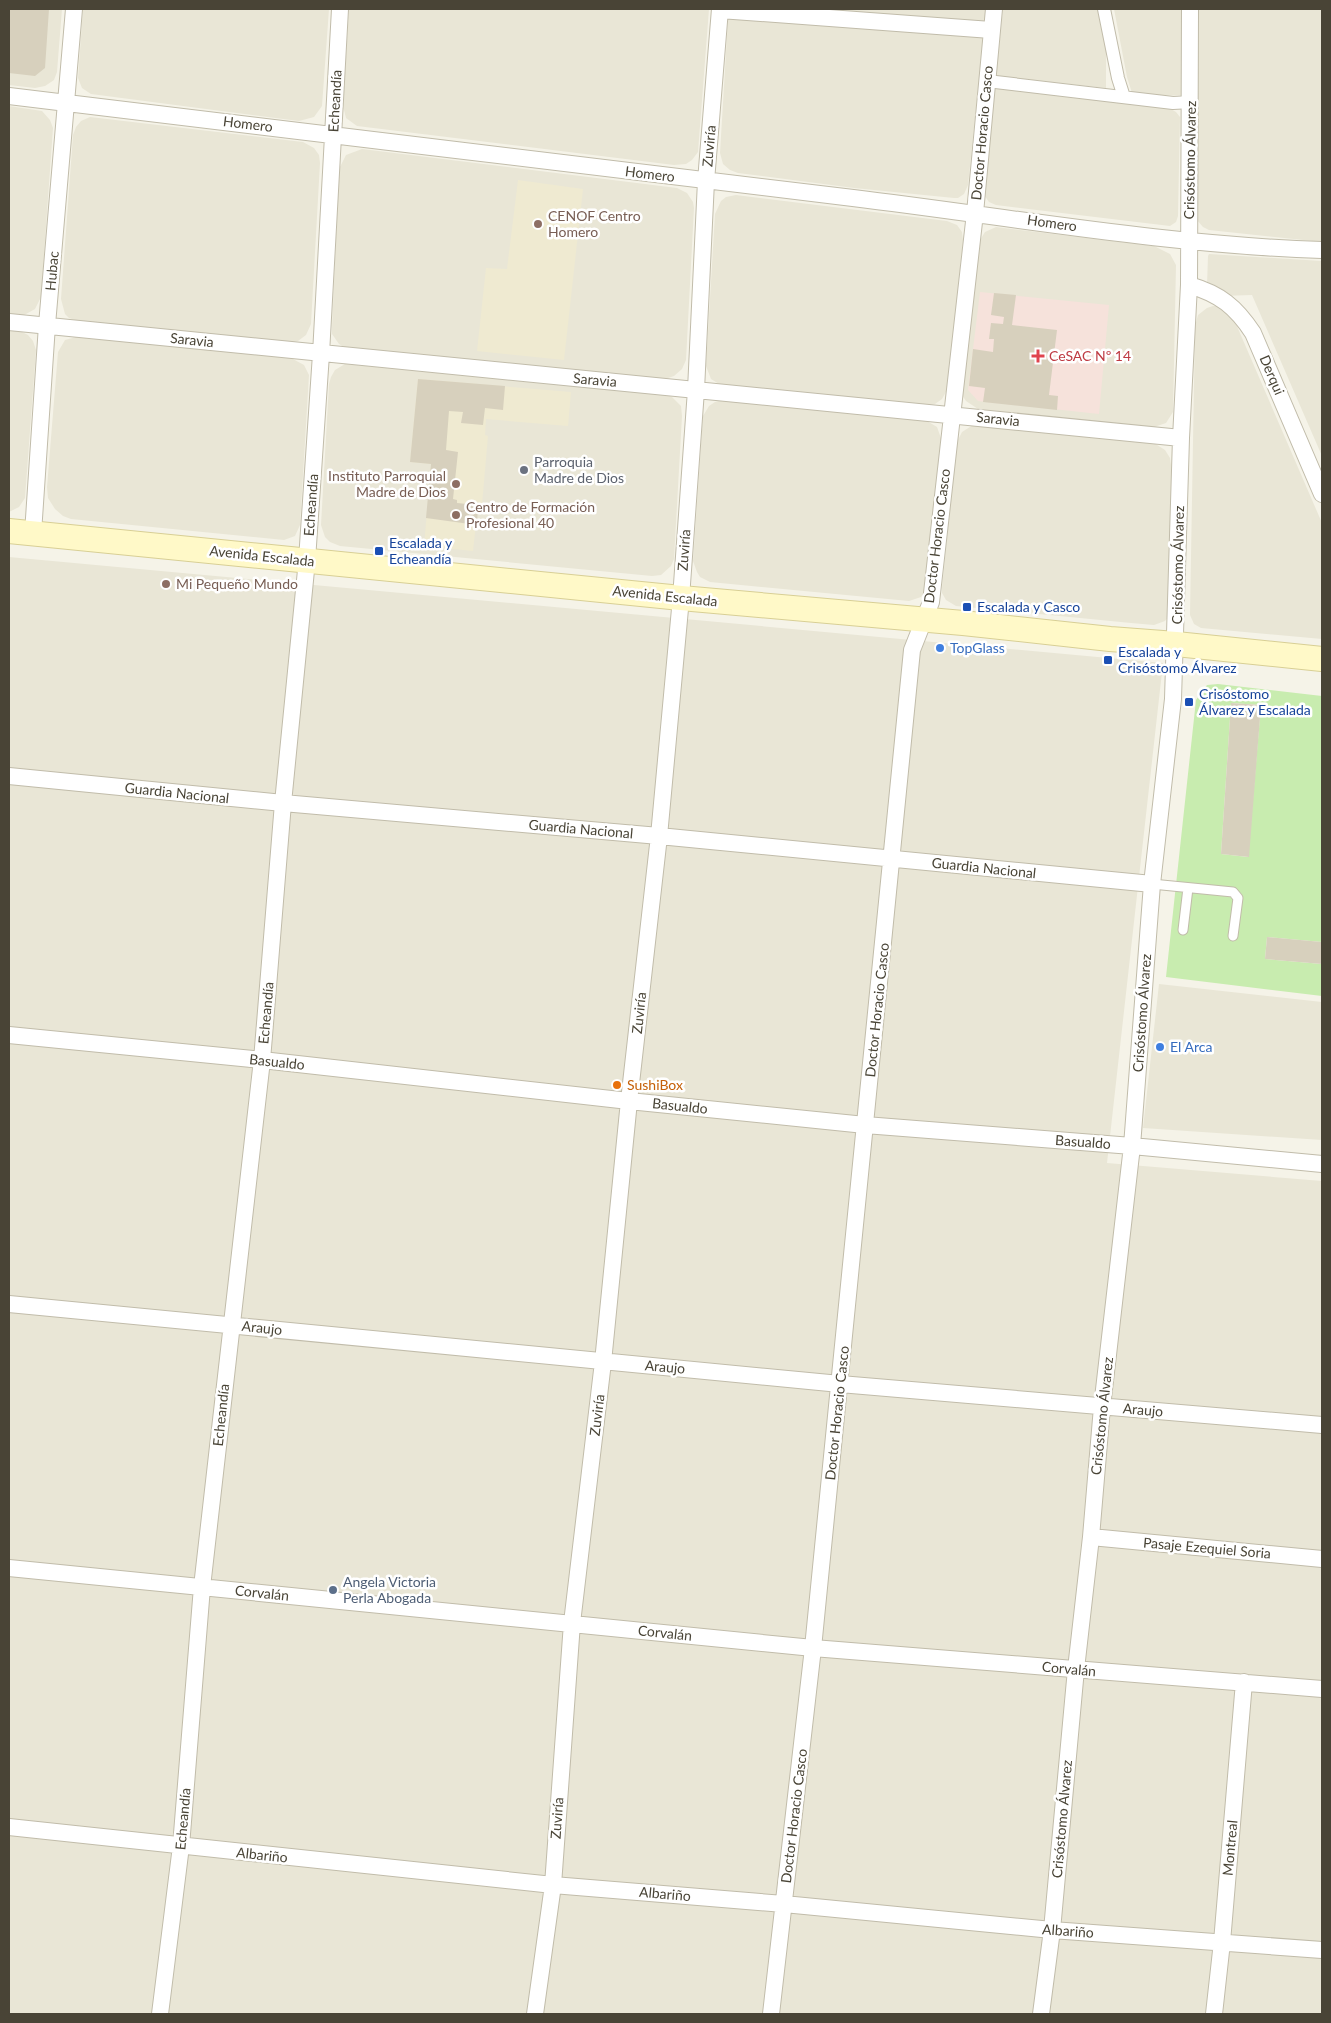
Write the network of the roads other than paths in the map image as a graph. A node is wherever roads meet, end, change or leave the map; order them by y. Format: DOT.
graph roads {
  1 [pos="74,9"];
  2 [pos="340,9"];
  3 [pos="720,9"];
  4 [pos="994,9"];
  5 [pos="1104,9"];
  6 [pos="1190,9"];
  7 [pos="991,30"];
  8 [pos="987,81"];
  9 [pos="9,96"];
  10 [pos="1124,97"];
  11 [pos="1191,102"];
  12 [pos="67,103"];
  13 [pos="333,134"];
  14 [pos="706,181"];
  15 [pos="974,213"];
  16 [pos="1189,242"];
  17 [pos="1322,250"];
  18 [pos="1189,285"];
  19 [pos="9,322"];
  20 [pos="47,325"];
  21 [pos="321,354"];
  22 [pos="696,390"];
  23 [pos="951,414"];
  24 [pos="1181,438"];
  25 [pos="1322,494"];
  26 [pos="9,531"];
  27 [pos="33,533"];
  28 [pos="307,560"];
  29 [pos="680,598"];
  30 [pos="924,621"];
  31 [pos="1176,644"];
  32 [pos="1322,659"];
  33 [pos="9,776"];
  34 [pos="283,803"];
  35 [pos="659,836"];
  36 [pos="891,859"];
  37 [pos="1152,884"];
  38 [pos="1188,888"];
  39 [pos="1183,930"];
  40 [pos="1232,936"];
  41 [pos="9,1036"];
  42 [pos="262,1060"];
  43 [pos="629,1101"];
  44 [pos="866,1124"];
  45 [pos="1132,1146"];
  46 [pos="1322,1164"];
  47 [pos="9,1304"];
  48 [pos="231,1325"];
  49 [pos="603,1362"];
  50 [pos="840,1384"];
  51 [pos="1102,1407"];
  52 [pos="1322,1425"];
  53 [pos="1091,1537"];
  54 [pos="1322,1559"];
  55 [pos="9,1568"];
  56 [pos="202,1587"];
  57 [pos="572,1624"];
  58 [pos="814,1648"];
  59 [pos="1076,1669"];
  60 [pos="1244,1682"];
  61 [pos="1322,1689"];
  62 [pos="9,1827"];
  63 [pos="182,1846"];
  64 [pos="552,1885"];
  65 [pos="784,1904"];
  66 [pos="1052,1930"];
  67 [pos="1222,1942"];
  68 [pos="1322,1950"];
  69 [pos="160,2014"];
  70 [pos="535,2014"];
  71 [pos="771,2014"];
  72 [pos="1042,2014"];
  73 [pos="1214,2014"];
  1 -- 12 [label="street, Hubac"];
  2 -- 13 [label="street, Echeandía"];
  3 -- 7 [label="street"];
  3 -- 14 [label="street, Zuviría"];
  4 -- 7 [label="street, Doctor Horacio Casco"];
  5 -- 10 [label="street"];
  6 -- 11 [label="street, Crisóstomo Álvarez"];
  7 -- 8 [label="street, Doctor Horacio Casco"];
  8 -- 10 [label="street"];
  8 -- 15 [label="street, Doctor Horacio Casco"];
  9 -- 12 [label="street, Homero"];
  10 -- 11 [label="street"];
  11 -- 16 [label="street, Crisóstomo Álvarez"];
  12 -- 13 [label="street, Homero"];
  12 -- 20 [label="street, Hubac"];
  13 -- 14 [label="street, Homero"];
  13 -- 21 [label="street, Echeandía"];
  14 -- 15 [label="street, Homero"];
  14 -- 22 [label="street, Zuviría"];
  15 -- 16 [label="street, Homero"];
  15 -- 23 [label="street, Doctor Horacio Casco"];
  16 -- 17 [label="street, Homero"];
  16 -- 18 [label="street, Crisóstomo Álvarez"];
  18 -- 24 [label="street, Crisóstomo Álvarez"];
  18 -- 25 [label="street, Derqui"];
  19 -- 20 [label="street, Saravia"];
  20 -- 21 [label="street, Saravia"];
  20 -- 27 [label="street, Hubac"];
  21 -- 22 [label="street, Saravia"];
  21 -- 28 [label="street, Echeandía"];
  22 -- 23 [label="street, Saravia"];
  22 -- 29 [label="street, Zuviría"];
  23 -- 24 [label="street, Saravia"];
  23 -- 30 [label="street, Doctor Horacio Casco"];
  24 -- 31 [label="street, Crisóstomo Álvarez"];
  26 -- 27 [label="main road, Avenida Escalada"];
  27 -- 28 [label="main road, Avenida Escalada"];
  28 -- 29 [label="main road, Avenida Escalada"];
  28 -- 34 [label="street, Echeandía"];
  29 -- 30 [label="main road, Avenida Escalada"];
  29 -- 35 [label="street, Zuviría"];
  30 -- 31 [label="main road, Avenida Escalada"];
  30 -- 36 [label="street, Doctor Horacio Casco"];
  31 -- 32 [label="main road, Avenida Escalada"];
  31 -- 37 [label="street, Crisóstomo Álvarez"];
  33 -- 34 [label="street, Guardia Nacional"];
  34 -- 35 [label="street, Guardia Nacional"];
  34 -- 42 [label="street, Echeandía"];
  35 -- 36 [label="street, Guardia Nacional"];
  35 -- 43 [label="street, Zuviría"];
  36 -- 37 [label="street, Guardia Nacional"];
  36 -- 44 [label="street, Doctor Horacio Casco"];
  37 -- 38 [label="lane"];
  37 -- 45 [label="street, Crisóstomo Álvarez"];
  38 -- 39 [label="lane"];
  38 -- 40 [label="lane"];
  41 -- 42 [label="street, Basualdo"];
  42 -- 43 [label="street, Basualdo"];
  42 -- 48 [label="street, Echeandía"];
  43 -- 44 [label="street, Basualdo"];
  43 -- 49 [label="street, Zuviría"];
  44 -- 45 [label="street, Basualdo"];
  44 -- 50 [label="street, Doctor Horacio Casco"];
  45 -- 46 [label="street, Basualdo"];
  45 -- 51 [label="street, Crisóstomo Álvarez"];
  47 -- 48 [label="street, Araujo"];
  48 -- 49 [label="street, Araujo"];
  48 -- 56 [label="street, Echeandía"];
  49 -- 50 [label="street, Araujo"];
  49 -- 57 [label="street, Zuviría"];
  50 -- 51 [label="street, Araujo"];
  50 -- 58 [label="street, Doctor Horacio Casco"];
  51 -- 52 [label="street, Araujo"];
  51 -- 53 [label="street, Crisóstomo Álvarez"];
  53 -- 54 [label="street, Pasaje Ezequiel Soria"];
  53 -- 59 [label="street, Crisóstomo Álvarez"];
  55 -- 56 [label="street, Corvalán"];
  56 -- 57 [label="street, Corvalán"];
  56 -- 63 [label="street, Echeandía"];
  57 -- 58 [label="street, Corvalán"];
  57 -- 64 [label="street, Zuviría"];
  58 -- 59 [label="street, Corvalán"];
  58 -- 65 [label="street, Doctor Horacio Casco"];
  59 -- 60 [label="street, Corvalán"];
  59 -- 66 [label="street, Crisóstomo Álvarez"];
  60 -- 61 [label="street, Corvalán"];
  60 -- 67 [label="street, Montreal"];
  62 -- 63 [label="street, Albariño"];
  63 -- 64 [label="street, Albariño"];
  63 -- 69 [label="street, Echeandía"];
  64 -- 65 [label="street, Albariño"];
  64 -- 70 [label="street, Zuviría"];
  65 -- 66 [label="street, Albariño"];
  65 -- 71 [label="street, Doctor Horacio Casco"];
  66 -- 67 [label="street, Albariño"];
  66 -- 72 [label="street, Crisóstomo Álvarez"];
  67 -- 68 [label="street, Albariño"];
  67 -- 73 [label="street, Montreal"];
}
